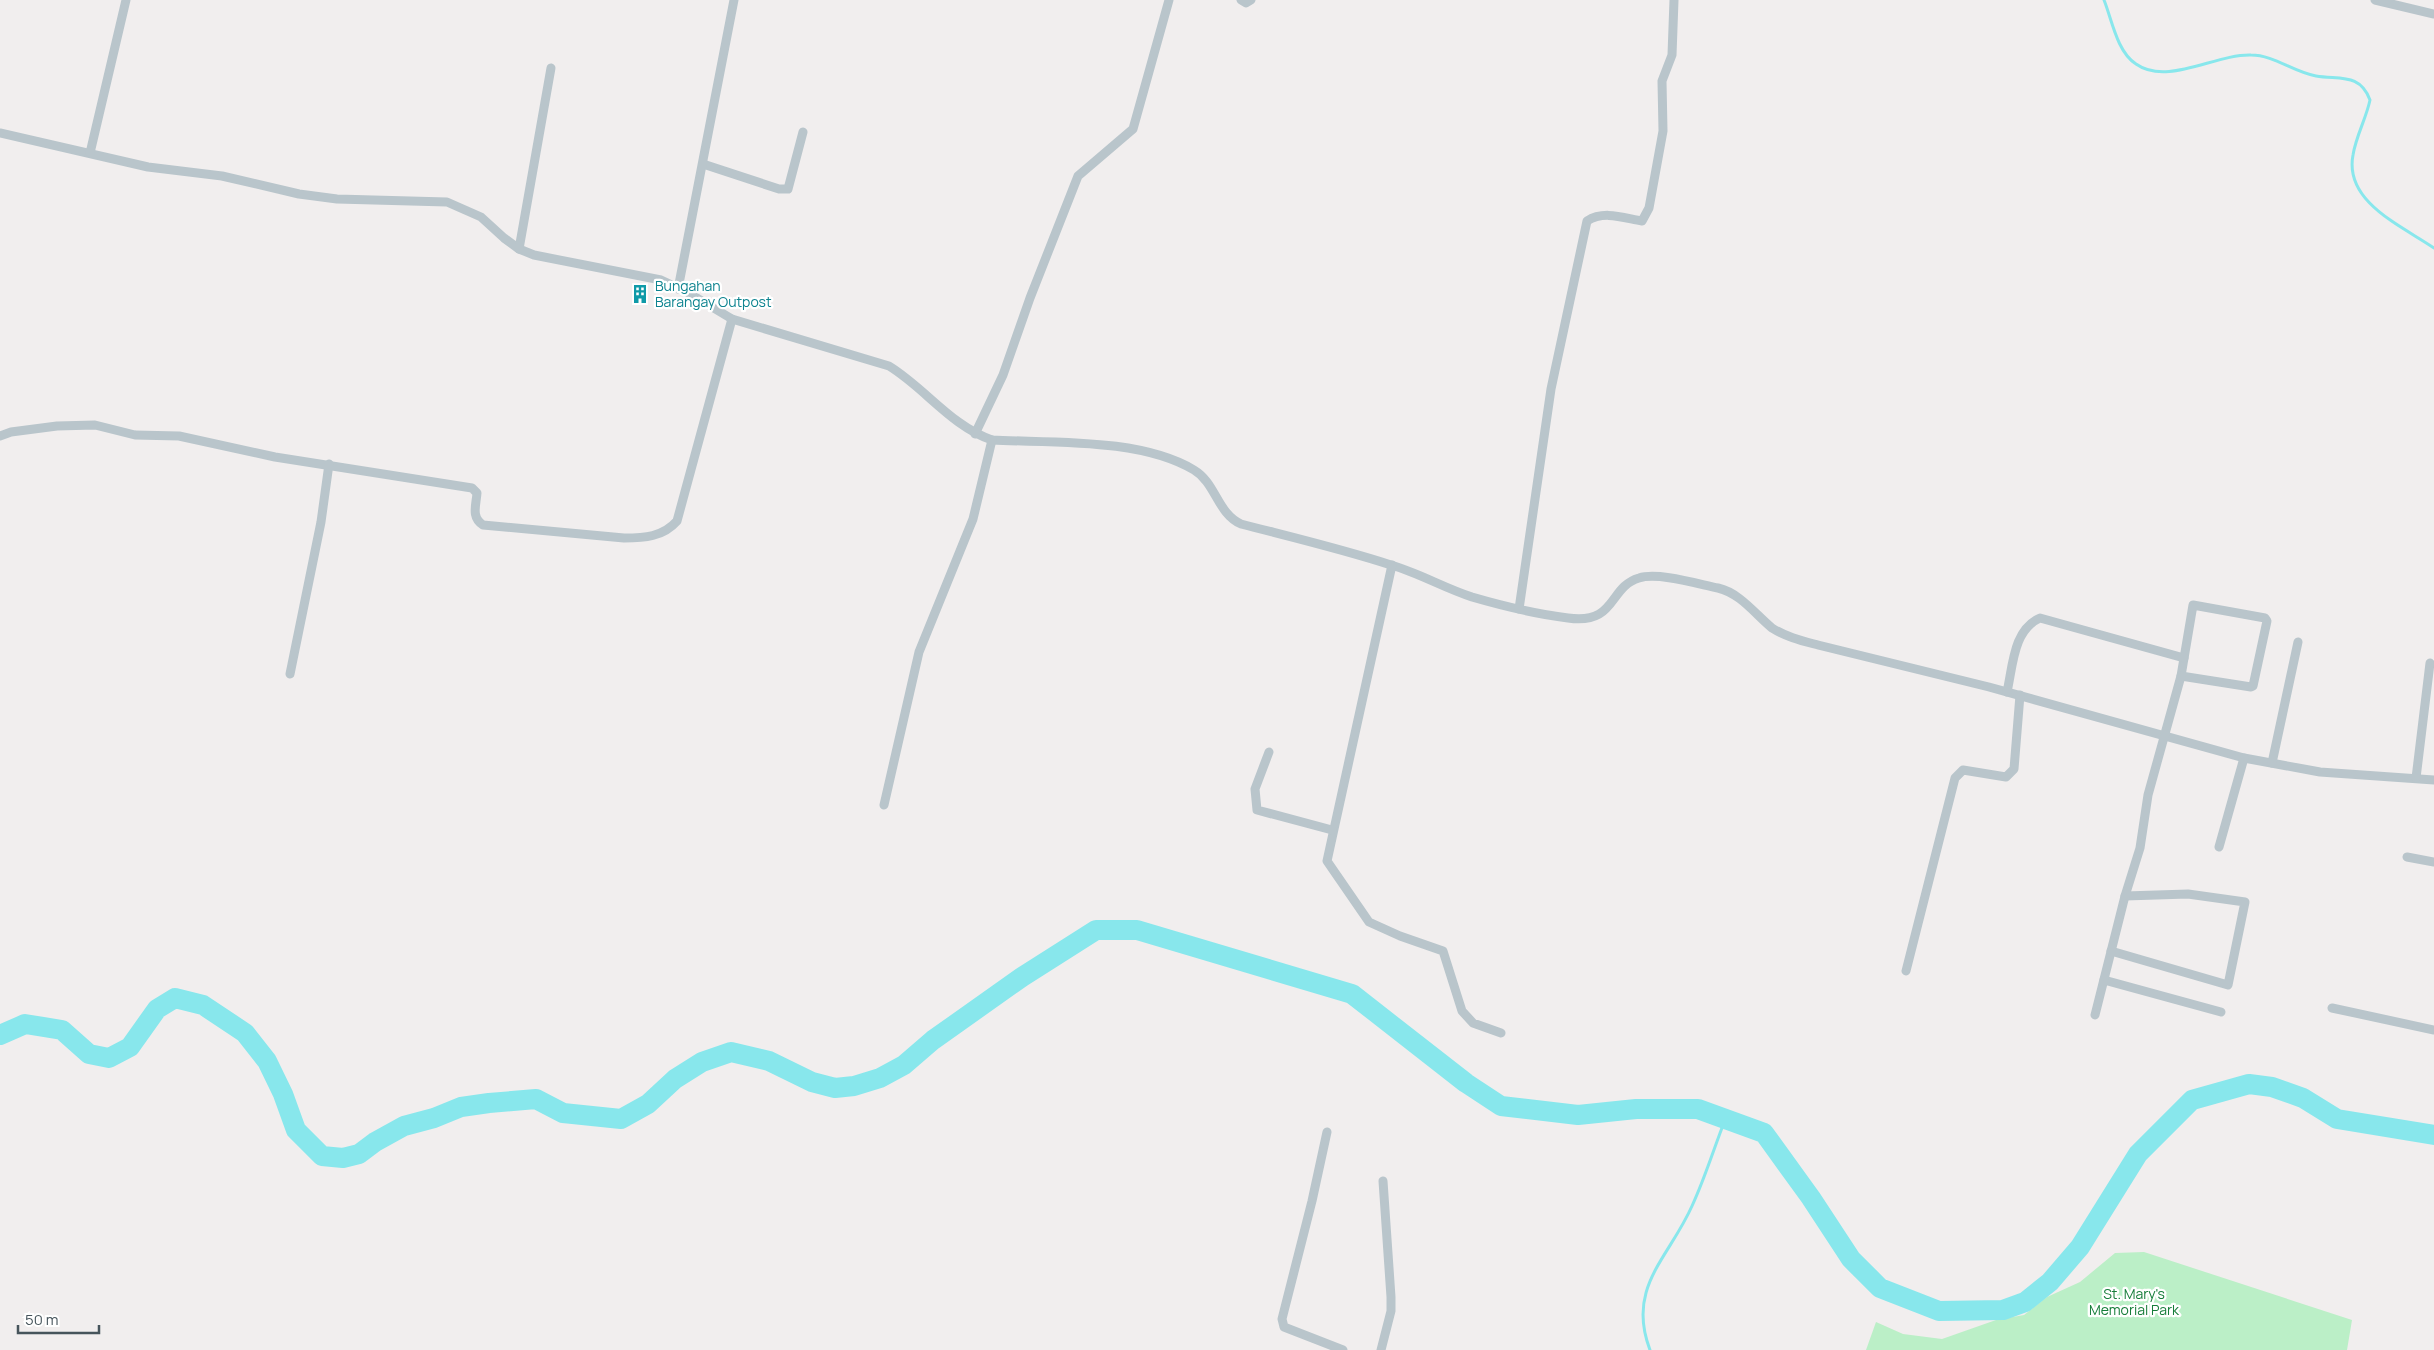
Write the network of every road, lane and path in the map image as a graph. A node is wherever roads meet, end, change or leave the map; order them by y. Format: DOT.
graph roads {
  1 [pos="126,0"];
  2 [pos="734,0"];
  3 [pos="1168,0"];
  4 [pos="1241,0"];
  5 [pos="1251,0"];
  6 [pos="1674,0"];
  7 [pos="2378,0"];
  8 [pos="2434,14"];
  9 [pos="550,68"];
  10 [pos="803,132"];
  11 [pos="0,133"];
  12 [pos="90,153"];
  13 [pos="703,164"];
  14 [pos="519,249"];
  15 [pos="678,289"];
  16 [pos="732,319"];
  17 [pos="975,434"];
  18 [pos="0,436"];
  19 [pos="992,440"];
  20 [pos="329,464"];
  21 [pos="1392,565"];
  22 [pos="1519,609"];
  23 [pos="2298,642"];
  24 [pos="2184,658"];
  25 [pos="2430,663"];
  26 [pos="290,674"];
  27 [pos="2181,676"];
  28 [pos="2007,692"];
  29 [pos="2020,695"];
  30 [pos="2164,736"];
  31 [pos="1269,752"];
  32 [pos="2244,758"];
  33 [pos="2272,763"];
  34 [pos="2416,778"];
  35 [pos="2434,780"];
  36 [pos="884,805"];
  37 [pos="1332,830"];
  38 [pos="2219,847"];
  39 [pos="2407,857"];
  40 [pos="2434,862"];
  41 [pos="2124,896"];
  42 [pos="2111,950"];
  43 [pos="1906,971"];
  44 [pos="2104,980"];
  45 [pos="2332,1008"];
  46 [pos="2220,1012"];
  47 [pos="2095,1015"];
  48 [pos="2434,1030"];
  49 [pos="1501,1033"];
  50 [pos="1327,1132"];
  51 [pos="1383,1181"];
  52 [pos="1344,1350"];
  53 [pos="1380,1350"];
  1 -- 12 [label="street"];
  2 -- 13 [label="street"];
  3 -- 17 [label="street"];
  4 -- 5 [label="street"];
  6 -- 22 [label="street"];
  7 -- 8 [label="street"];
  9 -- 14 [label="street"];
  10 -- 13 [label="street"];
  11 -- 12 [label="street"];
  12 -- 14 [label="street"];
  13 -- 15 [label="street"];
  14 -- 15 [label="street"];
  15 -- 16 [label="street"];
  16 -- 17 [label="street"];
  16 -- 20 [label="street"];
  17 -- 19 [label="street"];
  18 -- 20 [label="street"];
  19 -- 21 [label="street"];
  19 -- 36 [label="street"];
  20 -- 26 [label="street"];
  21 -- 22 [label="street"];
  21 -- 37 [label="street"];
  22 -- 28 [label="street"];
  23 -- 33 [label="street"];
  24 -- 27 [label="street"];
  24 -- 27 [label="street"];
  24 -- 28 [label="street"];
  25 -- 34 [label="street"];
  27 -- 30 [label="street"];
  28 -- 29 [label="street"];
  29 -- 30 [label="street"];
  29 -- 43 [label="street"];
  30 -- 32 [label="street"];
  30 -- 41 [label="street"];
  31 -- 37 [label="street"];
  32 -- 33 [label="street"];
  32 -- 38 [label="street"];
  33 -- 34 [label="street"];
  34 -- 35 [label="street"];
  37 -- 49 [label="street"];
  39 -- 40 [label="street"];
  41 -- 42 [label="street"];
  41 -- 42 [label="street"];
  42 -- 44 [label="street"];
  44 -- 46 [label="street"];
  44 -- 47 [label="street"];
  45 -- 48 [label="street"];
  50 -- 52 [label="street"];
  51 -- 53 [label="street"];
}
